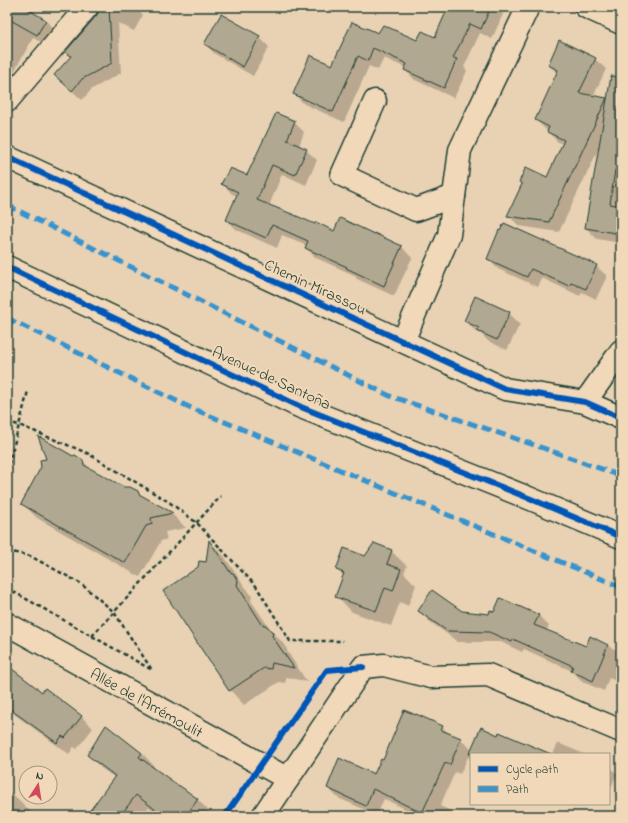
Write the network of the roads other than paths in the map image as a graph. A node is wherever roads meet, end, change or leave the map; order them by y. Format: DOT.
graph roads {
  1 [pos="87,7"];
  2 [pos="528,7"];
  3 [pos="586,7"];
  4 [pos="621,24"];
  5 [pos="375,100"];
  6 [pos="7,101"];
  7 [pos="7,157"];
  8 [pos="454,196"];
  9 [pos="7,267"];
  10 [pos="403,341"];
  11 [pos="621,350"];
  12 [pos="585,402"];
  13 [pos="621,418"];
  14 [pos="531,500"];
  15 [pos="621,532"];
  16 [pos="621,537"];
  17 [pos="7,624"];
  18 [pos="621,731"];
  19 [pos="288,779"];
  20 [pos="263,816"];
  1 -- 6 [label="street"];
  2 -- 8 [label="street"];
  3 -- 4 [label="street"];
  5 -- 8 [label="street"];
  7 -- 10 [label="street, Chemin Mirassou"];
  8 -- 10 [label="street"];
  9 -- 14 [label="street, Avenue de Santoña"];
  10 -- 12 [label="street, Chemin Mirassou"];
  11 -- 12 [label="street"];
  12 -- 13 [label="street, Chemin Mirassou"];
  14 -- 15 [label="street, Avenue de Santoña"];
  14 -- 16 [label="street, Avenue de Santoña"];
  17 -- 19 [label="street, Allée de l'Arrémoulit"];
  18 -- 19 [label="street"];
  19 -- 20 [label="street"];
}
